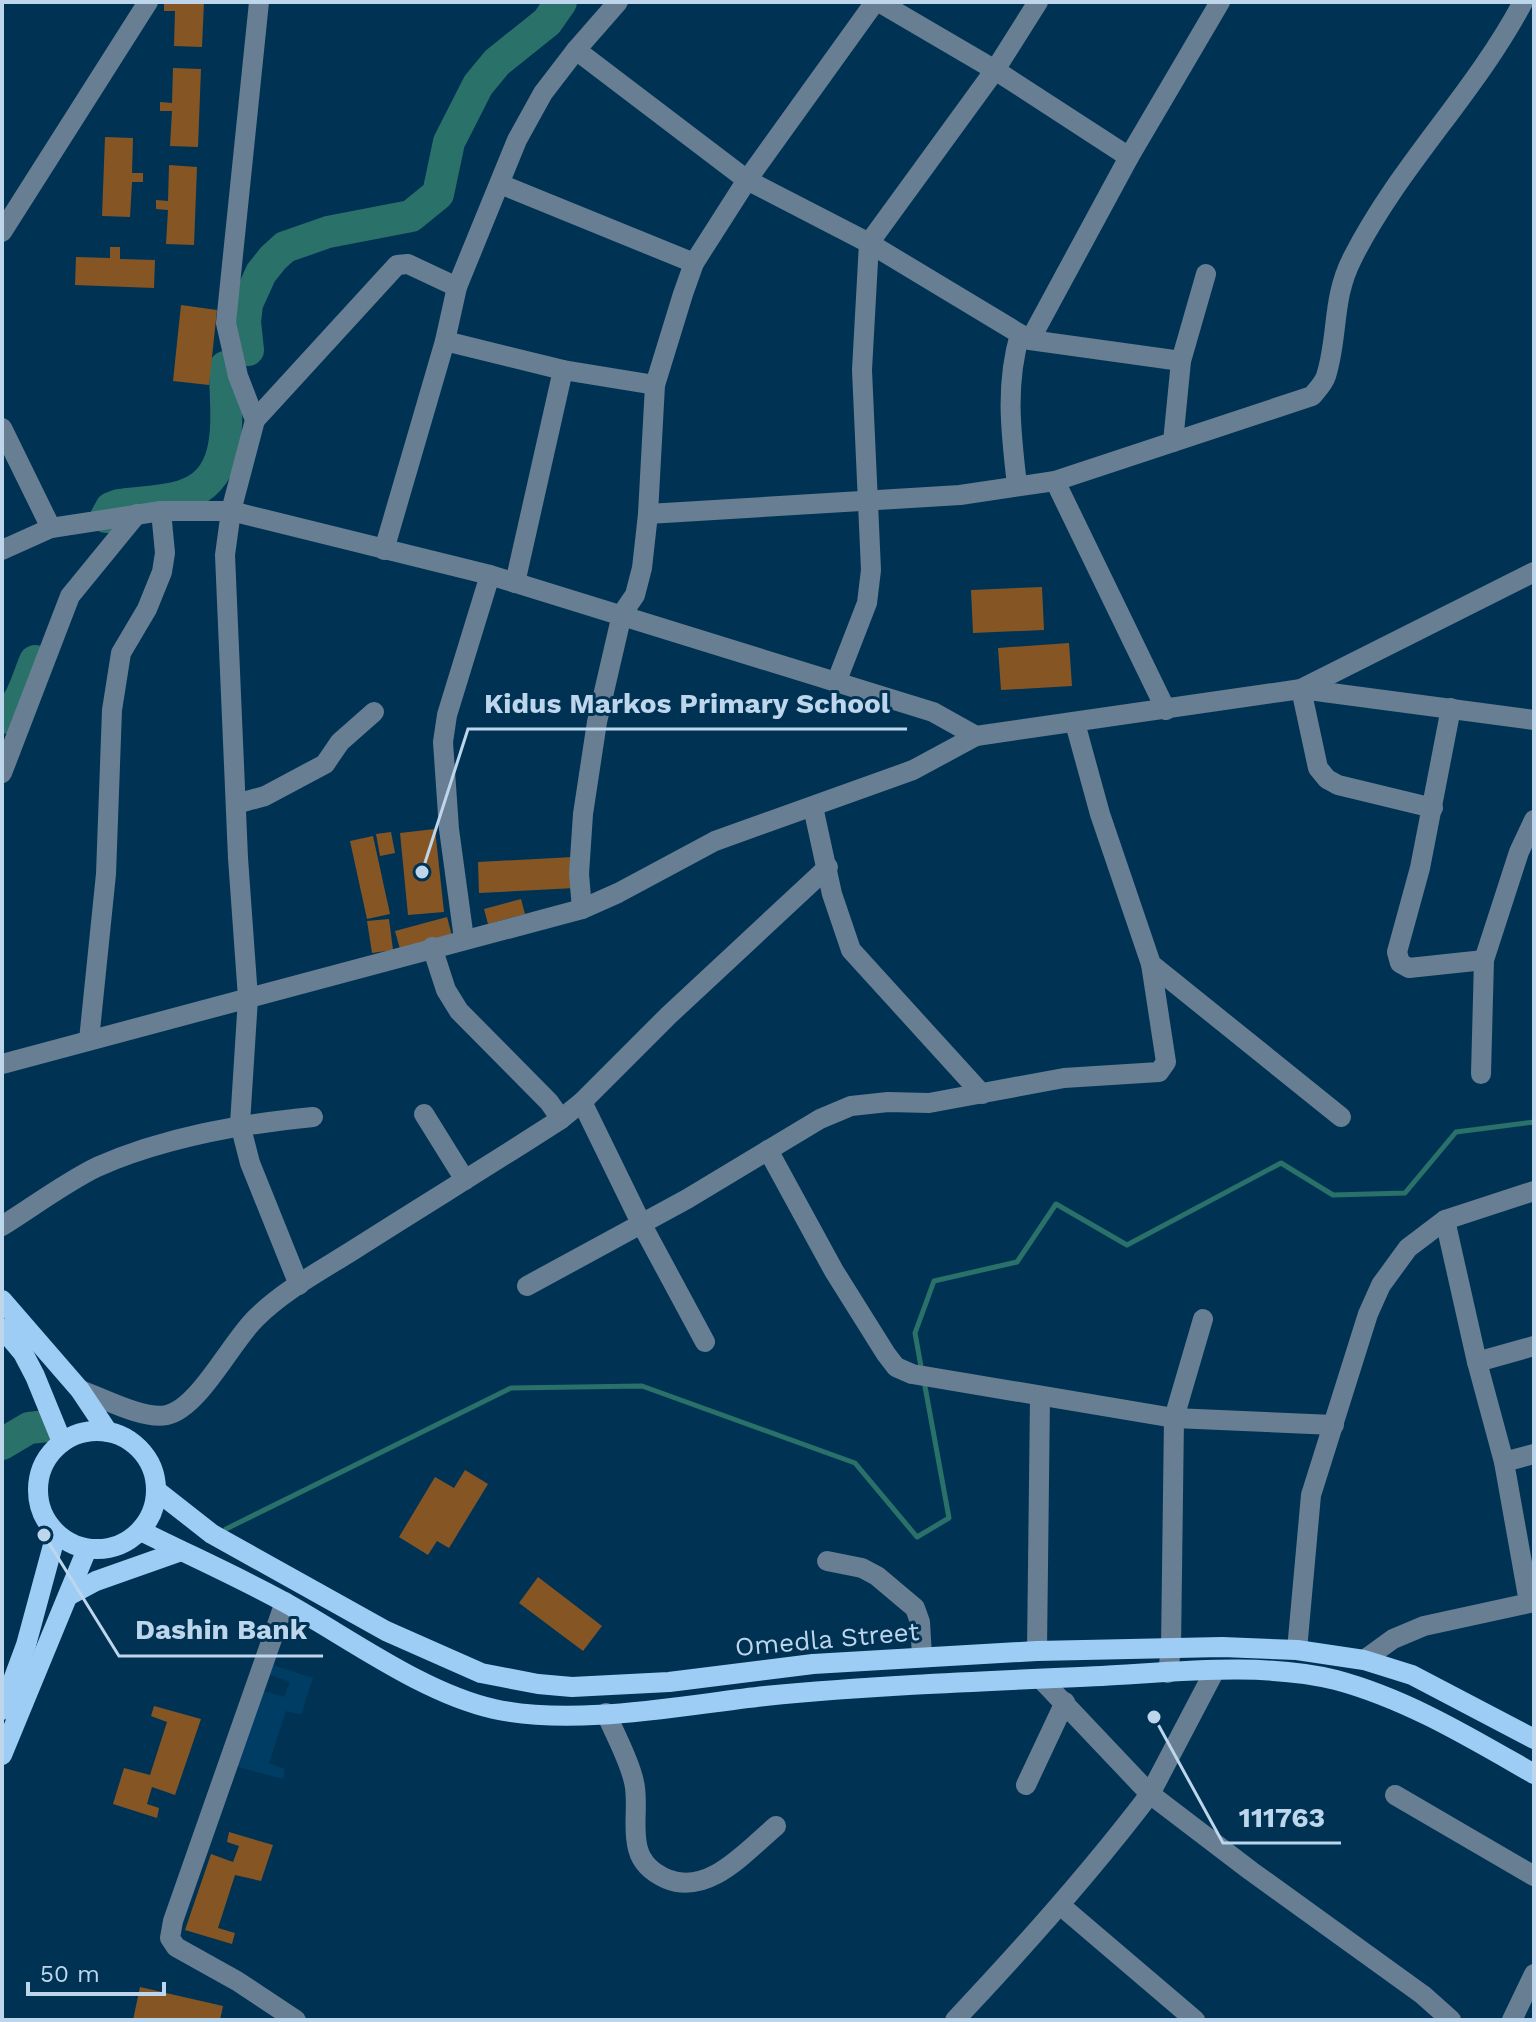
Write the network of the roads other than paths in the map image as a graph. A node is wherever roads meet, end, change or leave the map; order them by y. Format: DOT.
graph roads {
  1 [pos="148,2"];
  2 [pos="259,2"];
  3 [pos="618,2"];
  4 [pos="877,2"];
  5 [pos="1038,2"];
  6 [pos="1220,2"];
  7 [pos="1523,2"];
  8 [pos="576,50"];
  9 [pos="995,70"];
  10 [pos="1129,157"];
  11 [pos="747,180"];
  12 [pos="500,184"];
  13 [pos="2,232"];
  14 [pos="869,243"];
  15 [pos="694,263"];
  16 [pos="1206,274"];
  17 [pos="457,287"];
  18 [pos="1025,337"];
  19 [pos="445,341"];
  20 [pos="1181,361"];
  21 [pos="563,370"];
  22 [pos="655,385"];
  23 [pos="255,420"];
  24 [pos="2,428"];
  25 [pos="1173,442"];
  26 [pos="1055,481"];
  27 [pos="1017,485"];
  28 [pos="868,502"];
  29 [pos="161,511"];
  30 [pos="231,511"];
  31 [pos="137,514"];
  32 [pos="648,514"];
  33 [pos="51,528"];
  34 [pos="2,550"];
  35 [pos="384,550"];
  36 [pos="1534,572"];
  37 [pos="490,575"];
  38 [pos="515,583"];
  39 [pos="622,614"];
  40 [pos="836,683"];
  41 [pos="1301,689"];
  42 [pos="1451,708"];
  43 [pos="1166,710"];
  44 [pos="374,712"];
  45 [pos="1534,720"];
  46 [pos="1075,723"];
  47 [pos="976,736"];
  48 [pos="2,773"];
  49 [pos="236,804"];
  50 [pos="813,807"];
  51 [pos="1433,808"];
  52 [pos="1534,820"];
  53 [pos="828,867"];
  54 [pos="582,909"];
  55 [pos="464,939"];
  56 [pos="432,947"];
  57 [pos="1484,960"];
  58 [pos="1151,964"];
  59 [pos="248,998"];
  60 [pos="89,1040"];
  61 [pos="2,1064"];
  62 [pos="1481,1074"];
  63 [pos="982,1094"];
  64 [pos="582,1102"];
  65 [pos="424,1114"];
  66 [pos="313,1117"];
  67 [pos="1341,1117"];
  68 [pos="561,1119"];
  69 [pos="240,1124"];
  70 [pos="768,1150"];
  71 [pos="465,1180"];
  72 [pos="1534,1191"];
  73 [pos="1445,1220"];
  74 [pos="642,1225"];
  75 [pos="2,1226"];
  76 [pos="299,1285"];
  77 [pos="527,1286"];
  78 [pos="2,1300"];
  79 [pos="1203,1319"];
  80 [pos="2,1328"];
  81 [pos="705,1342"];
  82 [pos="1534,1346"];
  83 [pos="1477,1362"];
  84 [pos="80,1390"];
  85 [pos="1040,1396"];
  86 [pos="1174,1418"];
  87 [pos="1334,1425"];
  88 [pos="108,1432"];
  89 [pos="62,1442"];
  90 [pos="1534,1454"];
  91 [pos="1504,1462"];
  92 [pos="157,1491"];
  93 [pos="141,1531"];
  94 [pos="56,1534"];
  95 [pos="87,1549"];
  96 [pos="181,1551"];
  97 [pos="827,1561"];
  98 [pos="68,1596"];
  99 [pos="285,1602"];
  100 [pos="1531,1602"];
  101 [pos="1171,1648"];
  102 [pos="1297,1650"];
  103 [pos="1037,1651"];
  104 [pos="922,1656"];
  105 [pos="1364,1660"];
  106 [pos="1214,1672"];
  107 [pos="1168,1673"];
  108 [pos="1041,1679"];
  109 [pos="602,1686"];
  110 [pos="1065,1702"];
  111 [pos="2,1710"];
  112 [pos="606,1713"];
  113 [pos="1534,1739"];
  114 [pos="2,1755"];
  115 [pos="1534,1774"];
  116 [pos="1026,1785"];
  117 [pos="1150,1794"];
  118 [pos="1395,1795"];
  119 [pos="776,1826"];
  120 [pos="1534,1876"];
  121 [pos="1060,1905"];
  122 [pos="1534,1974"];
  123 [pos="296,2020"];
  124 [pos="955,2020"];
  125 [pos="1195,2020"];
  126 [pos="1451,2020"];
  127 [pos="1512,2020"];
  1 -- 13 [label="street"];
  2 -- 23 [label="street"];
  3 -- 8 [label="street"];
  4 -- 9 [label="street"];
  4 -- 11 [label="street"];
  5 -- 9 [label="street"];
  6 -- 10 [label="street"];
  7 -- 25 [label="street"];
  8 -- 11 [label="street"];
  8 -- 12 [label="street"];
  9 -- 10 [label="street"];
  9 -- 14 [label="street"];
  10 -- 18 [label="street"];
  11 -- 14 [label="street"];
  11 -- 15 [label="street"];
  12 -- 15 [label="street"];
  12 -- 17 [label="street"];
  14 -- 18 [label="street"];
  14 -- 28 [label="street"];
  15 -- 22 [label="street"];
  16 -- 20 [label="street"];
  17 -- 19 [label="street"];
  17 -- 23 [label="street"];
  18 -- 20 [label="street"];
  18 -- 27 [label="street"];
  19 -- 21 [label="street"];
  19 -- 35 [label="street"];
  20 -- 25 [label="street"];
  21 -- 22 [label="street"];
  21 -- 38 [label="street"];
  22 -- 32 [label="street"];
  23 -- 30 [label="street"];
  24 -- 33 [label="street"];
  25 -- 26 [label="street"];
  26 -- 27 [label="street"];
  26 -- 43 [label="street"];
  27 -- 28 [label="street"];
  28 -- 32 [label="street"];
  28 -- 40 [label="street"];
  29 -- 30 [label="street"];
  29 -- 31 [label="street"];
  29 -- 60 [label="street"];
  30 -- 35 [label="street"];
  30 -- 49 [label="street"];
  31 -- 33 [label="street"];
  31 -- 48 [label="street"];
  32 -- 39 [label="street"];
  33 -- 34 [label="street"];
  35 -- 37 [label="street"];
  36 -- 41 [label="street"];
  37 -- 38 [label="street"];
  37 -- 55 [label="street"];
  38 -- 39 [label="street"];
  39 -- 40 [label="street"];
  39 -- 54 [label="street"];
  40 -- 47 [label="street"];
  41 -- 42 [label="street"];
  41 -- 43 [label="street"];
  41 -- 51 [label="street"];
  42 -- 45 [label="street"];
  42 -- 51 [label="street"];
  43 -- 46 [label="street"];
  44 -- 49 [label="street"];
  46 -- 47 [label="street"];
  46 -- 58 [label="street"];
  47 -- 50 [label="street"];
  49 -- 59 [label="street"];
  50 -- 53 [label="street"];
  50 -- 54 [label="street"];
  51 -- 57 [label="street"];
  52 -- 57 [label="street"];
  53 -- 63 [label="street"];
  53 -- 64 [label="street"];
  54 -- 55 [label="street"];
  55 -- 56 [label="street"];
  56 -- 59 [label="street"];
  56 -- 68 [label="street"];
  57 -- 62 [label="street"];
  58 -- 63 [label="street"];
  58 -- 67 [label="street"];
  59 -- 60 [label="street"];
  59 -- 69 [label="street"];
  60 -- 61 [label="street"];
  63 -- 70 [label="street"];
  64 -- 68 [label="street"];
  64 -- 74 [label="street"];
  65 -- 71 [label="street"];
  66 -- 69 [label="street"];
  68 -- 71 [label="street"];
  69 -- 75 [label="street"];
  69 -- 76 [label="street"];
  70 -- 74 [label="street"];
  70 -- 85 [label="street"];
  71 -- 76 [label="street"];
  72 -- 73 [label="street"];
  73 -- 83 [label="street"];
  73 -- 87 [label="street"];
  74 -- 77 [label="street"];
  74 -- 81 [label="street"];
  76 -- 84 [label="street"];
  78 -- 84 [label="main road"];
  79 -- 86 [label="street"];
  80 -- 89 [label="main road"];
  82 -- 83 [label="street"];
  83 -- 91 [label="street"];
  84 -- 88 [label="main road"];
  85 -- 86 [label="street"];
  85 -- 103 [label="street"];
  86 -- 87 [label="street"];
  86 -- 101 [label="street"];
  87 -- 102 [label="street"];
  88 -- 89 [label="main road"];
  88 -- 92 [label="main road"];
  89 -- 94 [label="main road"];
  90 -- 91 [label="street"];
  91 -- 100 [label="street"];
  92 -- 93 [label="main road"];
  92 -- 109 [label="main road, Omedla Street"];
  93 -- 95 [label="main road"];
  93 -- 96 [label="main road, Omedla Street"];
  94 -- 95 [label="main road"];
  94 -- 111 [label="main road"];
  95 -- 98 [label="main road"];
  96 -- 98 [label="main road"];
  96 -- 99 [label="main road, Omedla Street"];
  97 -- 104 [label="street"];
  98 -- 114 [label="main road"];
  99 -- 112 [label="main road, Omedla Street"];
  99 -- 123 [label="street"];
  100 -- 105 [label="street"];
  101 -- 102 [label="main road, Omedla Street"];
  101 -- 103 [label="main road, Omedla Street"];
  101 -- 107 [label="street"];
  102 -- 105 [label="main road, Omedla Street"];
  103 -- 104 [label="main road, Omedla Street"];
  104 -- 109 [label="main road, Omedla Street"];
  105 -- 113 [label="main road, Omedla Street"];
  106 -- 107 [label="main road, Omedla Street"];
  106 -- 115 [label="main road, Omedla Street"];
  106 -- 117 [label="street"];
  107 -- 108 [label="main road, Omedla Street"];
  108 -- 110 [label="street"];
  108 -- 112 [label="main road, Omedla Street"];
  109 -- 112 [label="main road"];
  110 -- 116 [label="street"];
  110 -- 117 [label="street"];
  112 -- 119 [label="street"];
  117 -- 121 [label="street"];
  117 -- 126 [label="street"];
  118 -- 120 [label="street"];
  121 -- 124 [label="street"];
  121 -- 125 [label="street"];
  122 -- 127 [label="street"];
}
